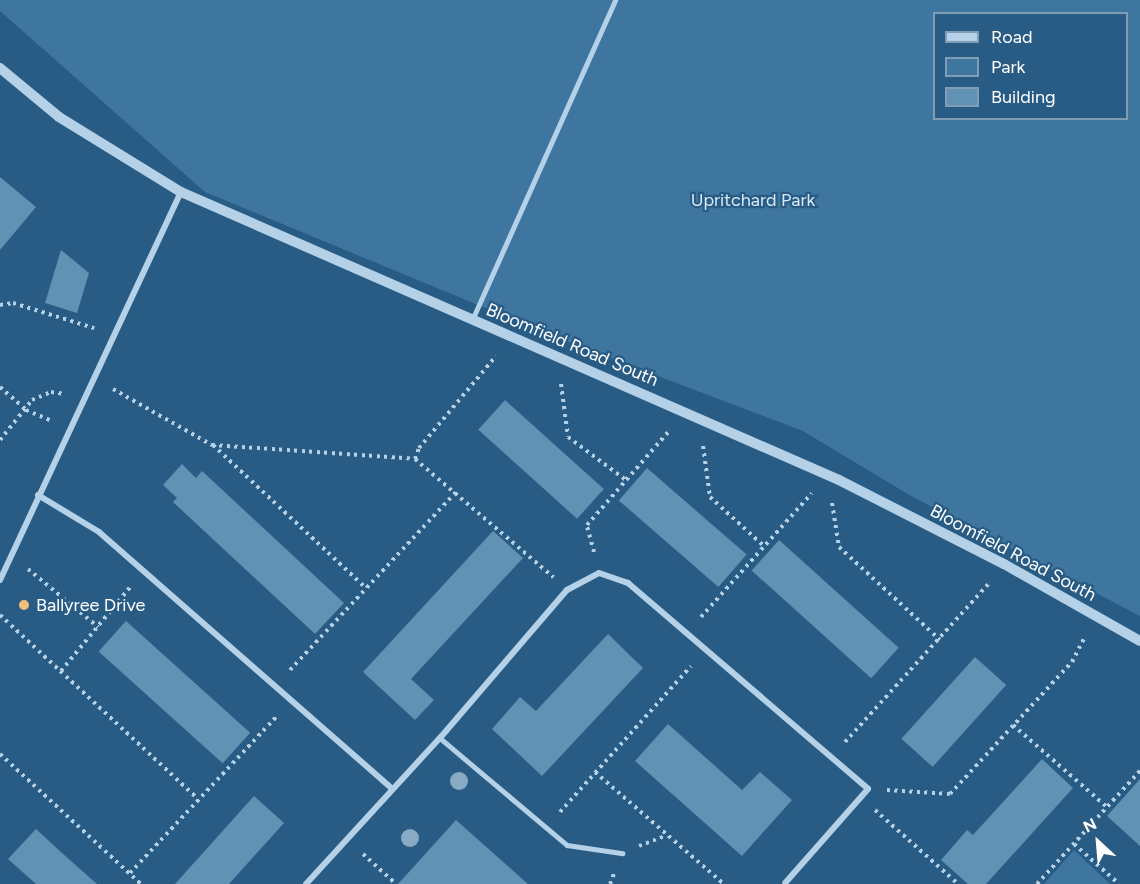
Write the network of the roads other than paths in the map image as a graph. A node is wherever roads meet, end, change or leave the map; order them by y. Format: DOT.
graph roads {
  1 [pos="615,0"];
  2 [pos="0,68"];
  3 [pos="181,192"];
  4 [pos="472,321"];
  5 [pos="38,495"];
  6 [pos="0,580"];
  7 [pos="1140,641"];
  8 [pos="440,738"];
  9 [pos="393,789"];
  10 [pos="622,853"];
  11 [pos="785,883"];
  12 [pos="306,884"];
  1 -- 4 [label="lane"];
  2 -- 3 [label="street, Bloomfield Road South"];
  3 -- 4 [label="street, Bloomfield Road South"];
  3 -- 5 [label="street"];
  4 -- 7 [label="street, Bloomfield Road South"];
  5 -- 6 [label="street"];
  5 -- 9 [label="street"];
  8 -- 9 [label="street"];
  8 -- 10 [label="lane"];
  8 -- 11 [label="street"];
  9 -- 12 [label="street"];
}
